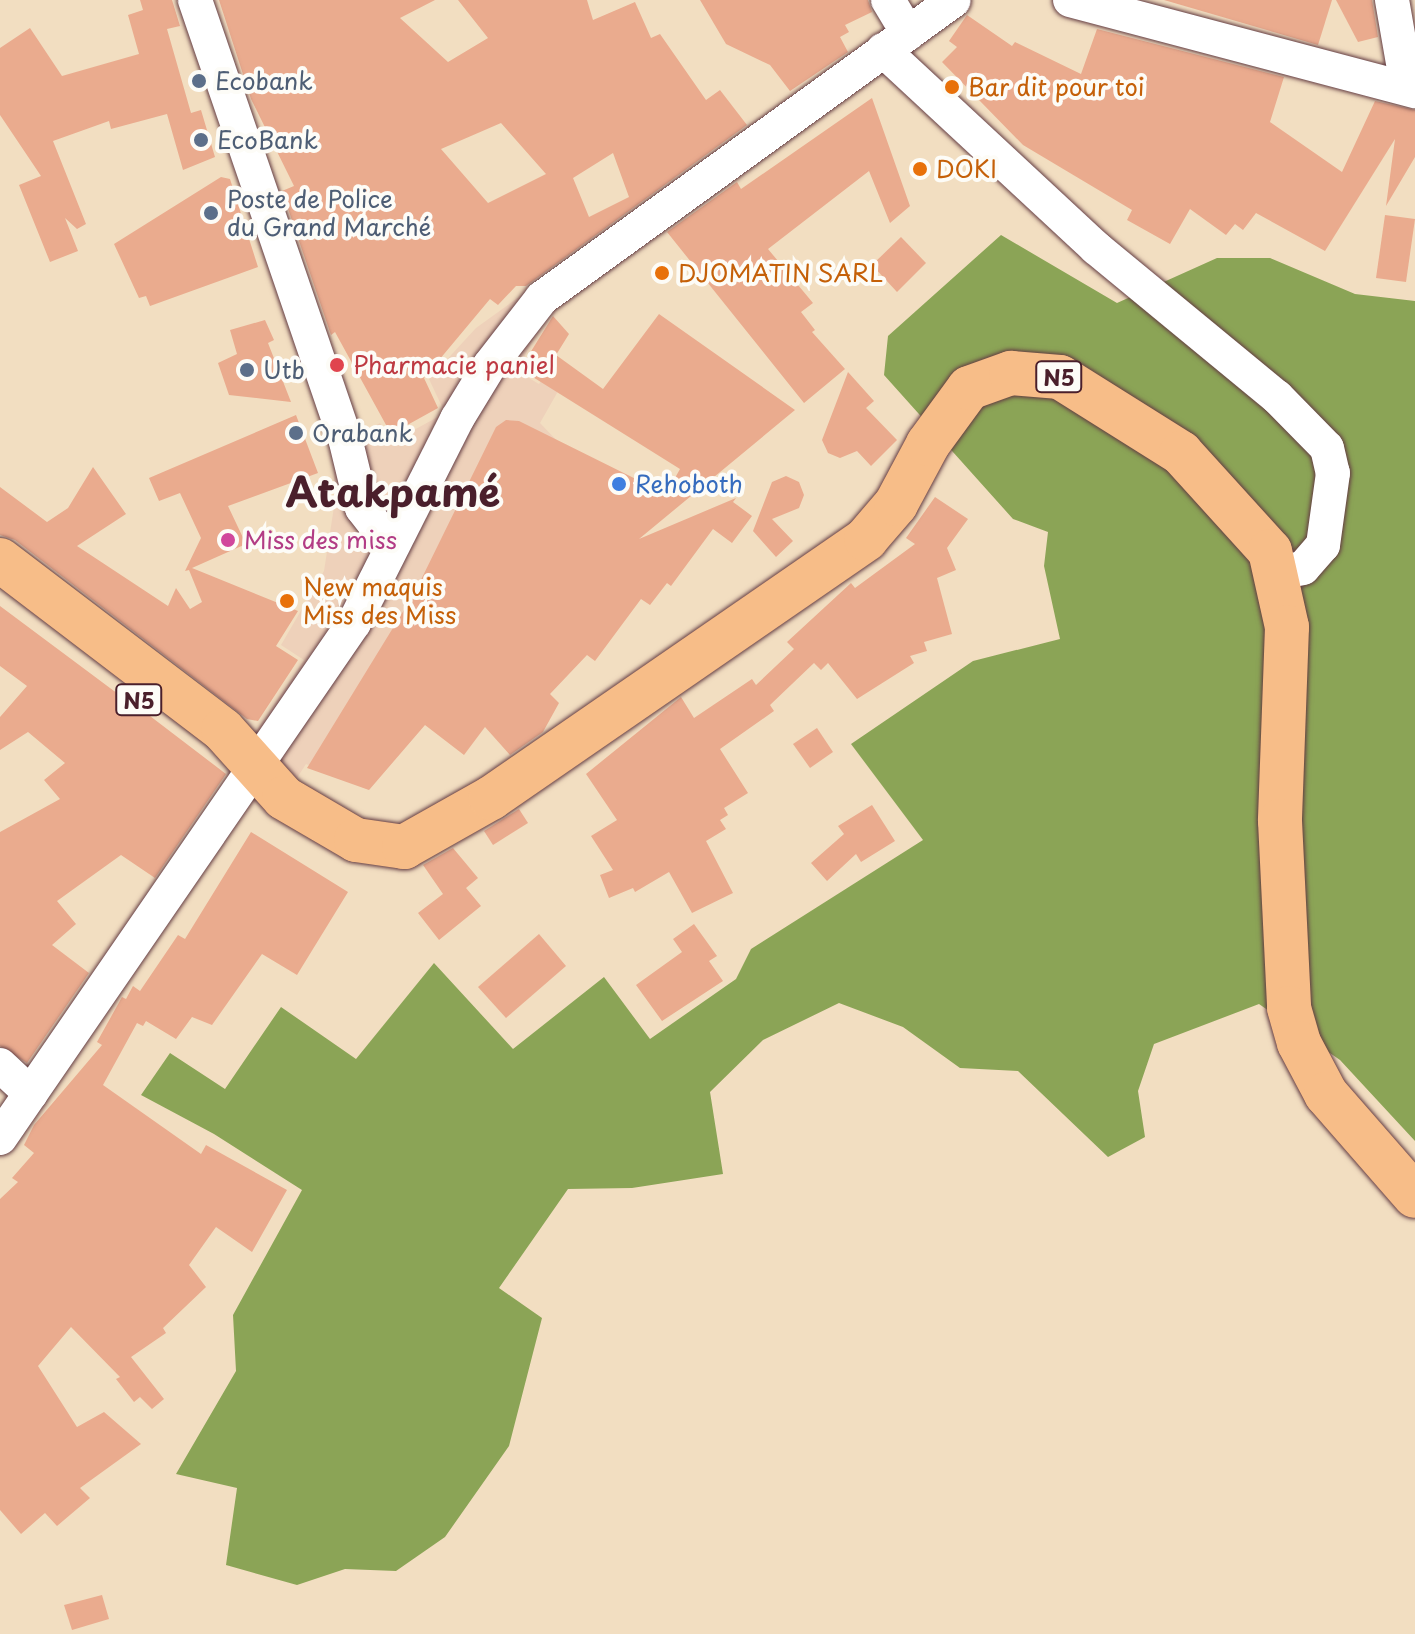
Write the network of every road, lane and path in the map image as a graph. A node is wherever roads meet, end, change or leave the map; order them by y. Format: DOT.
graph roads {
  1 [pos="195,0"];
  2 [pos="888,0"];
  3 [pos="954,0"];
  4 [pos="1070,0"];
  5 [pos="1392,0"];
  6 [pos="895,42"];
  7 [pos="1411,88"];
  8 [pos="390,544"];
  9 [pos="0,560"];
  10 [pos="1278,573"];
  11 [pos="0,593"];
  12 [pos="262,780"];
  13 [pos="0,1065"];
  14 [pos="31,1094"];
  15 [pos="0,1138"];
  16 [pos="1415,1196"];
  1 -- 8 [label="street"];
  2 -- 6 [label="street"];
  3 -- 6 [label="street"];
  4 -- 7 [label="street"];
  5 -- 7 [label="street"];
  6 -- 8 [label="street"];
  6 -- 10 [label="street"];
  8 -- 12 [label="street"];
  9 -- 12 [label="main road, N5"];
  10 -- 12 [label="main road, N5"];
  10 -- 16 [label="main road, N5"];
  11 -- 12 [label="main road, N5"];
  12 -- 14 [label="street"];
  13 -- 14 [label="street"];
  14 -- 15 [label="street"];
}
